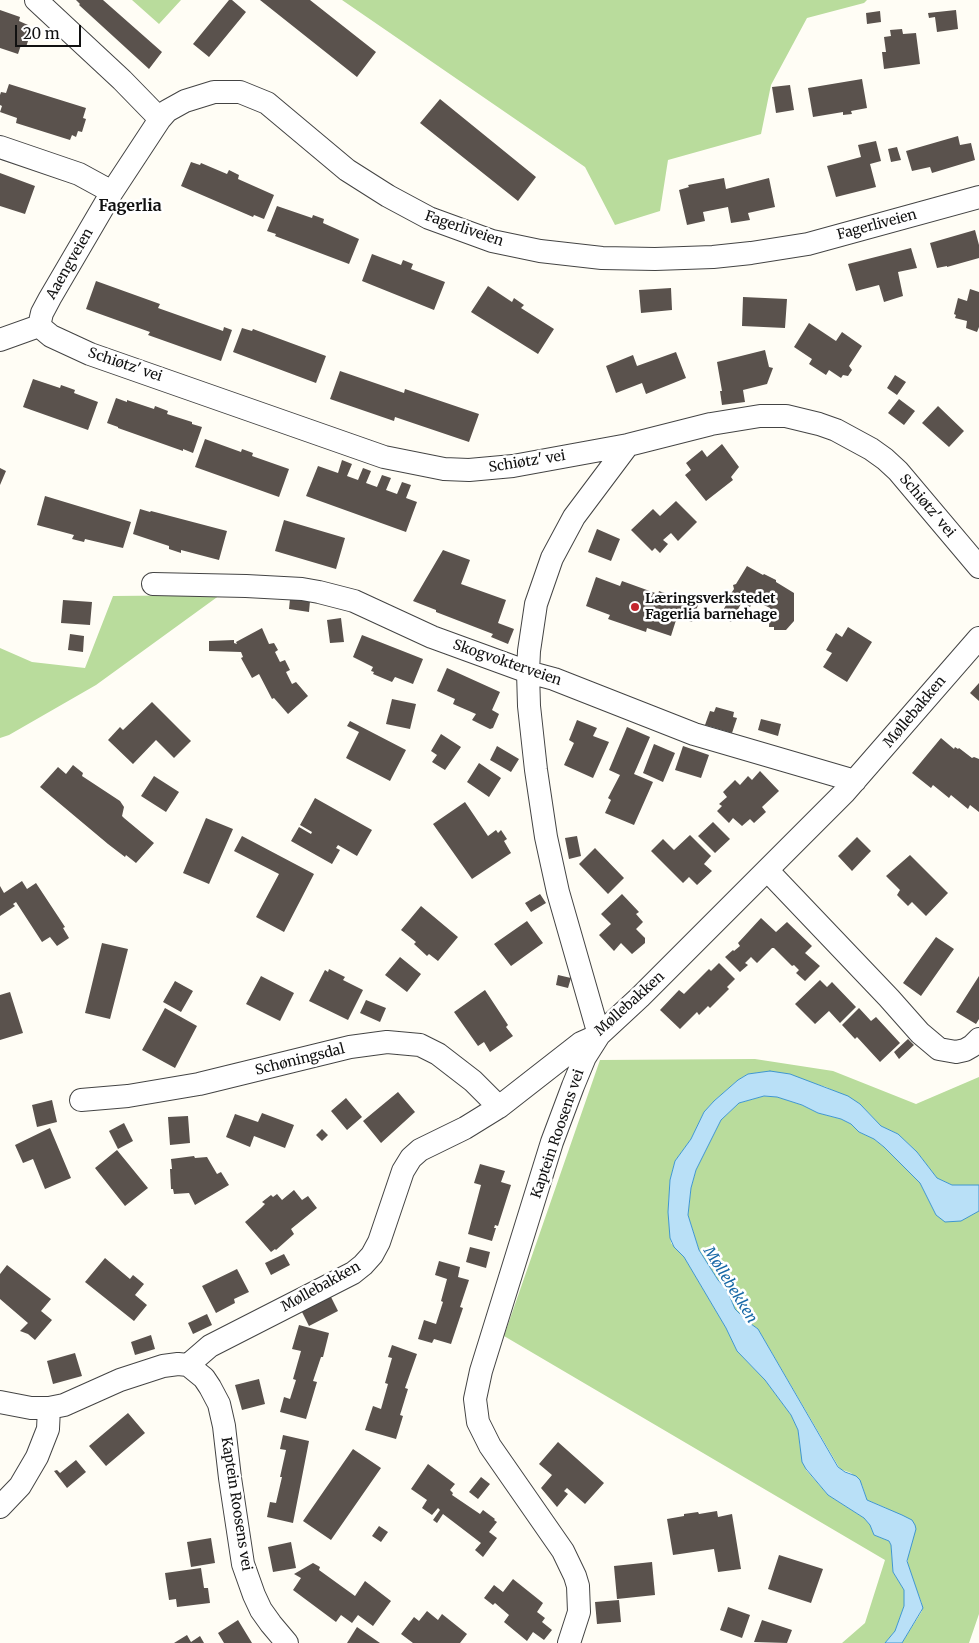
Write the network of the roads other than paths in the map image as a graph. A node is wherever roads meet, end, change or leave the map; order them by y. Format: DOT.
graph roads {
  1 [pos="36,0"];
  2 [pos="160,119"];
  3 [pos="0,147"];
  4 [pos="112,192"];
  5 [pos="979,197"];
  6 [pos="39,326"];
  7 [pos="0,340"];
  8 [pos="628,445"];
  9 [pos="979,567"];
  10 [pos="153,584"];
  11 [pos="979,638"];
  12 [pos="528,672"];
  13 [pos="855,781"];
  14 [pos="766,870"];
  15 [pos="599,1035"];
  16 [pos="979,1039"];
  17 [pos="81,1100"];
  18 [pos="499,1107"];
  19 [pos="188,1365"];
  20 [pos="0,1402"];
  21 [pos="49,1408"];
  22 [pos="0,1507"];
  23 [pos="287,1643"];
  24 [pos="569,1643"];
  1 -- 2 [label="street"];
  2 -- 4 [label="street, Aaengveien"];
  2 -- 5 [label="street, Fagerliveien"];
  3 -- 4 [label="street"];
  4 -- 6 [label="street, Aaengveien"];
  6 -- 7 [label="street"];
  6 -- 8 [label="street, Schiøtz' vei"];
  8 -- 9 [label="street, Schiøtz' vei"];
  8 -- 12 [label="street"];
  10 -- 12 [label="street, Skogvokterveien"];
  11 -- 13 [label="street, Møllebakken"];
  12 -- 13 [label="street, Skogvokterveien"];
  12 -- 15 [label="street"];
  13 -- 14 [label="street, Møllebakken"];
  14 -- 15 [label="street, Møllebakken"];
  14 -- 16 [label="street"];
  15 -- 18 [label="street, Møllebakken"];
  15 -- 24 [label="street, Kaptein Roosens vei"];
  17 -- 18 [label="street, Schøningsdal"];
  18 -- 19 [label="street, Møllebakken"];
  19 -- 21 [label="street"];
  19 -- 23 [label="street, Kaptein Roosens vei"];
  20 -- 21 [label="street"];
  21 -- 22 [label="street"];
}
